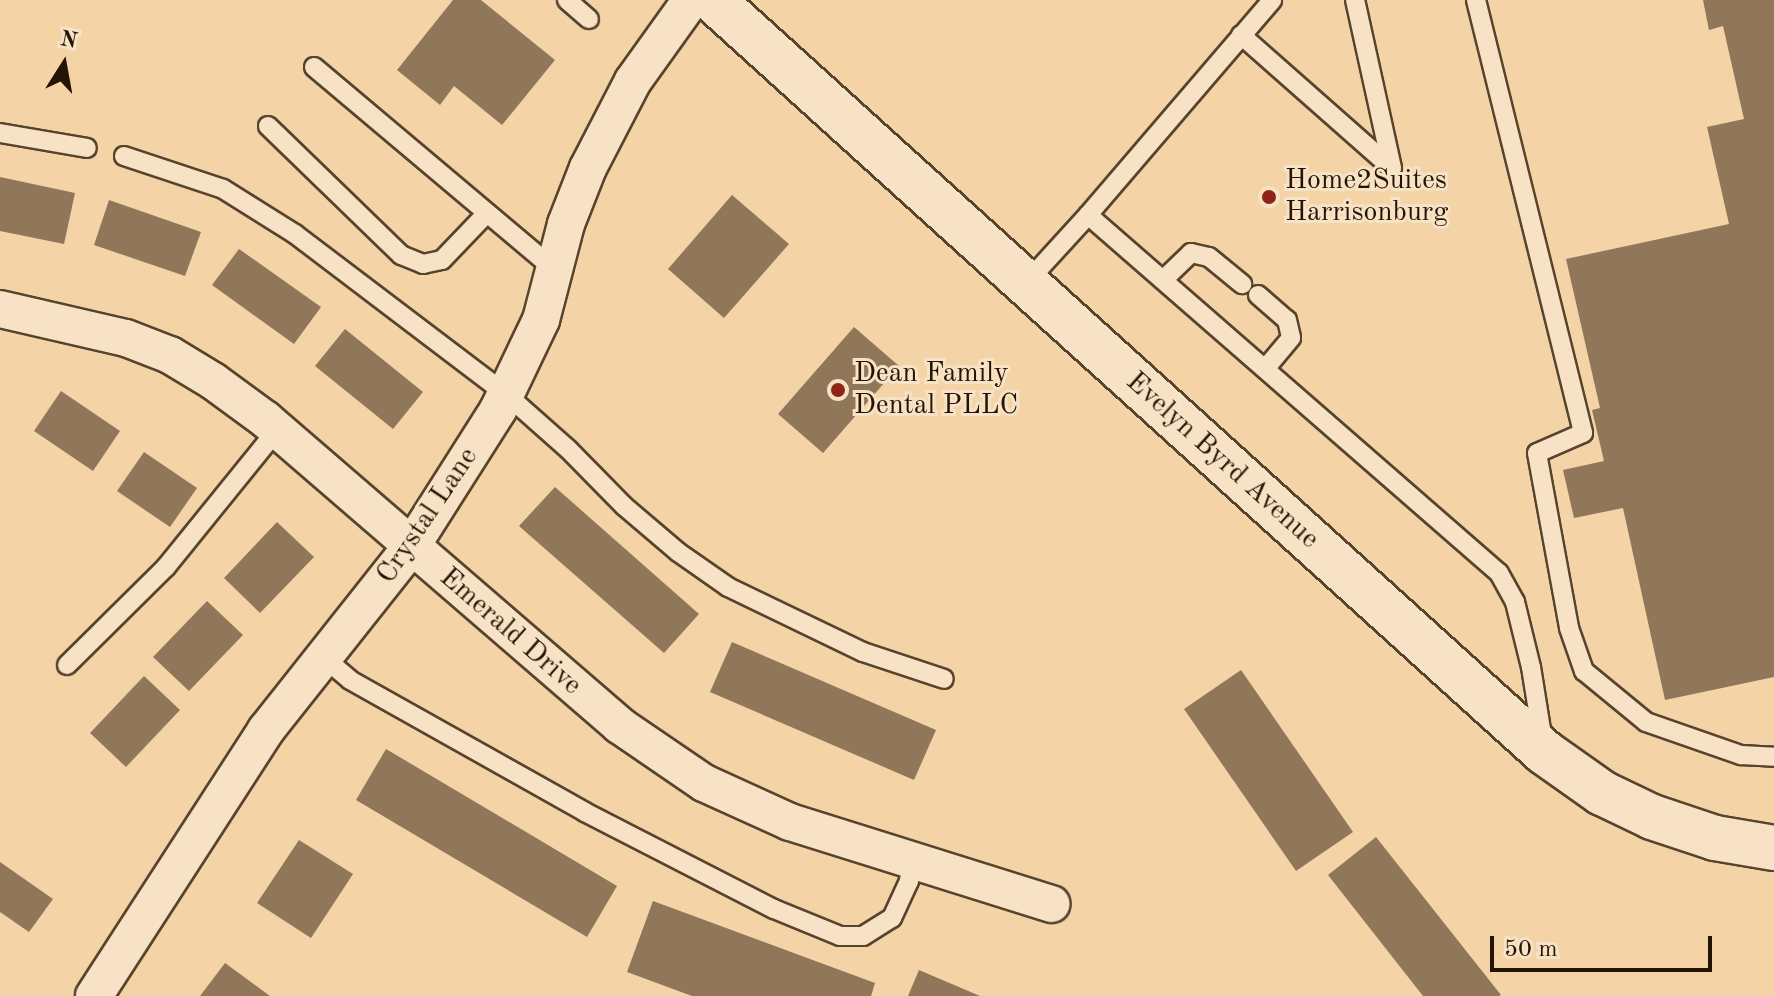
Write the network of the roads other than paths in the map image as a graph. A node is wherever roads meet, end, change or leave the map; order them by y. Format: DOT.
graph roads {
  1 [pos="567,0"];
  2 [pos="691,0"];
  3 [pos="713,0"];
  4 [pos="1272,0"];
  5 [pos="1355,0"];
  6 [pos="1476,0"];
  7 [pos="589,19"];
  8 [pos="1241,35"];
  9 [pos="314,67"];
  10 [pos="268,126"];
  11 [pos="0,133"];
  12 [pos="87,148"];
  13 [pos="124,156"];
  14 [pos="487,213"];
  15 [pos="1088,215"];
  16 [pos="554,269"];
  17 [pos="1163,280"];
  18 [pos="1026,283"];
  19 [pos="0,309"];
  20 [pos="1265,369"];
  21 [pos="507,395"];
  22 [pos="277,430"];
  23 [pos="411,547"];
  24 [pos="323,657"];
  25 [pos="67,665"];
  26 [pos="944,679"];
  27 [pos="1544,752"];
  28 [pos="1774,757"];
  29 [pos="1774,848"];
  30 [pos="912,861"];
  31 [pos="1051,904"];
  32 [pos="94,996"];
  1 -- 7 [label="lane"];
  2 -- 16 [label="street, Crystal Lane"];
  3 -- 18 [label="street, Evelyn Byrd Avenue"];
  4 -- 8 [label="lane"];
  5 -- 8 [label="lane"];
  6 -- 28 [label="lane"];
  8 -- 15 [label="lane"];
  9 -- 14 [label="lane"];
  10 -- 14 [label="lane"];
  11 -- 12 [label="lane"];
  13 -- 21 [label="lane"];
  14 -- 16 [label="lane"];
  15 -- 17 [label="lane"];
  15 -- 18 [label="lane"];
  16 -- 21 [label="street, Crystal Lane"];
  17 -- 20 [label="lane"];
  17 -- 20 [label="lane"];
  18 -- 27 [label="street, Evelyn Byrd Avenue"];
  19 -- 22 [label="street, Emerald Drive"];
  20 -- 27 [label="lane"];
  21 -- 23 [label="street, Crystal Lane"];
  21 -- 26 [label="lane"];
  22 -- 23 [label="street, Emerald Drive"];
  22 -- 25 [label="lane"];
  23 -- 24 [label="street, Crystal Lane"];
  23 -- 30 [label="street, Emerald Drive"];
  24 -- 30 [label="lane"];
  24 -- 32 [label="street, Crystal Lane"];
  27 -- 29 [label="street, Evelyn Byrd Avenue"];
  30 -- 31 [label="street, Emerald Drive"];
}
